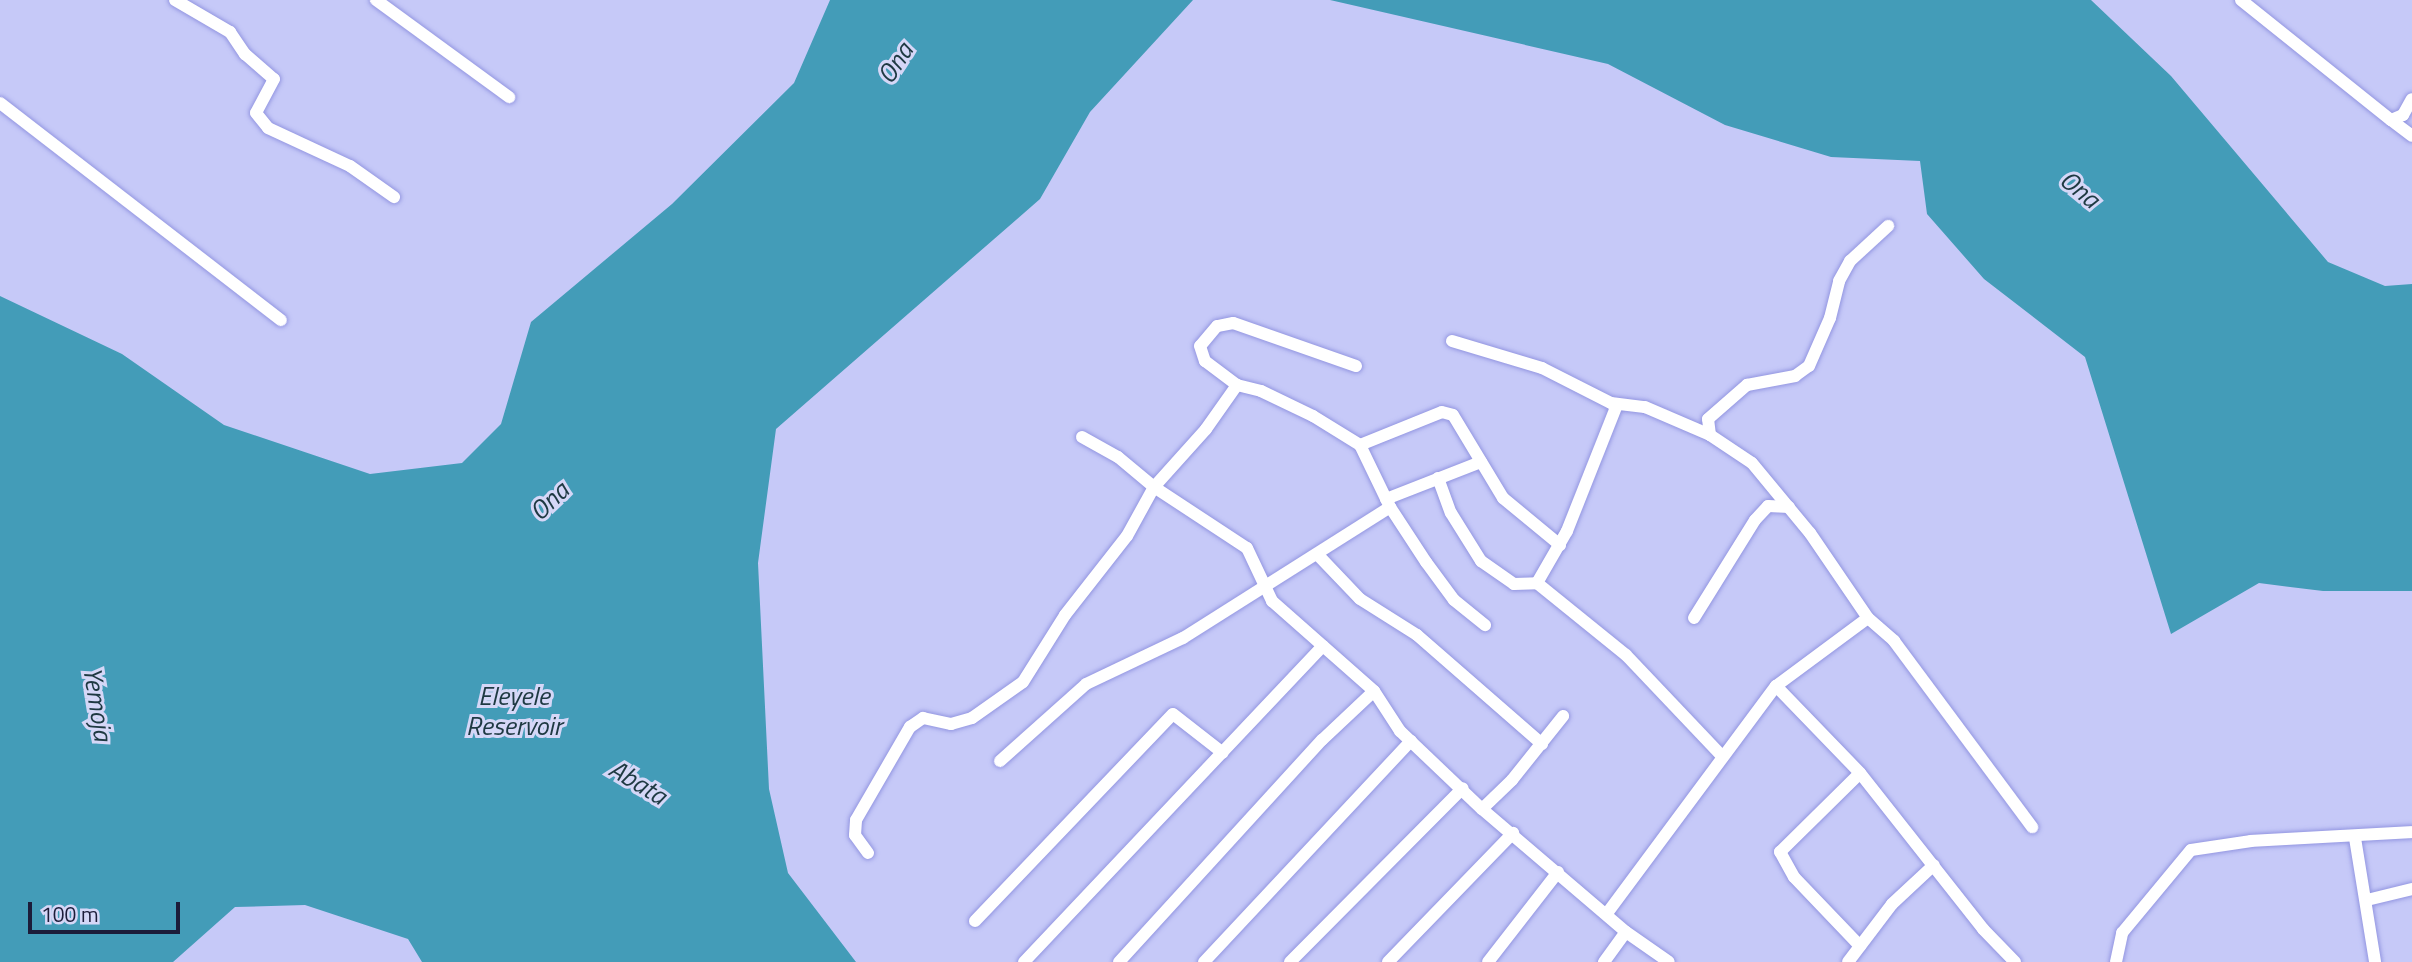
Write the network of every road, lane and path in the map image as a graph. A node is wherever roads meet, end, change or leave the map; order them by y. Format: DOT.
graph roads {
  1 [pos="175,0"];
  2 [pos="376,0"];
  3 [pos="2241,0"];
  4 [pos="509,97"];
  5 [pos="2412,100"];
  6 [pos="0,103"];
  7 [pos="2391,120"];
  8 [pos="2412,136"];
  9 [pos="394,197"];
  10 [pos="1888,226"];
  11 [pos="281,320"];
  12 [pos="1452,341"];
  13 [pos="1356,366"];
  14 [pos="1237,385"];
  15 [pos="1617,405"];
  16 [pos="1710,435"];
  17 [pos="1082,438"];
  18 [pos="1360,445"];
  19 [pos="1481,462"];
  20 [pos="1438,478"];
  21 [pos="1154,487"];
  22 [pos="1388,503"];
  23 [pos="1789,507"];
  24 [pos="1560,544"];
  25 [pos="1317,554"];
  26 [pos="1537,583"];
  27 [pos="1266,587"];
  28 [pos="1694,618"];
  29 [pos="1868,618"];
  30 [pos="1485,625"];
  31 [pos="1323,646"];
  32 [pos="1776,686"];
  33 [pos="1374,691"];
  34 [pos="1563,716"];
  35 [pos="1411,741"];
  36 [pos="1542,744"];
  37 [pos="1223,753"];
  38 [pos="1722,756"];
  39 [pos="1000,761"];
  40 [pos="1860,773"];
  41 [pos="1463,788"];
  42 [pos="1482,809"];
  43 [pos="2032,827"];
  44 [pos="2412,832"];
  45 [pos="1513,833"];
  46 [pos="2355,838"];
  47 [pos="869,853"];
  48 [pos="1934,865"];
  49 [pos="1558,872"];
  50 [pos="2412,889"];
  51 [pos="2367,900"];
  52 [pos="1608,912"];
  53 [pos="975,921"];
  54 [pos="1626,932"];
  55 [pos="1855,957"];
  56 [pos="1024,962"];
  57 [pos="1119,962"];
  58 [pos="1204,962"];
  59 [pos="1290,962"];
  60 [pos="1388,962"];
  61 [pos="1488,962"];
  62 [pos="1605,962"];
  63 [pos="1669,962"];
  64 [pos="2015,962"];
  65 [pos="2116,962"];
  66 [pos="2375,962"];
  1 -- 9 [label="street"];
  2 -- 4 [label="street"];
  3 -- 7 [label="street"];
  5 -- 7 [label="street"];
  6 -- 11 [label="street"];
  7 -- 8 [label="street"];
  10 -- 16 [label="street"];
  12 -- 15 [label="street"];
  13 -- 14 [label="street"];
  14 -- 18 [label="street"];
  14 -- 21 [label="street"];
  15 -- 16 [label="street"];
  15 -- 24 [label="street"];
  16 -- 23 [label="street"];
  17 -- 21 [label="street"];
  18 -- 19 [label="street"];
  18 -- 22 [label="street"];
  19 -- 20 [label="street"];
  19 -- 24 [label="street"];
  20 -- 22 [label="street"];
  20 -- 26 [label="street"];
  21 -- 27 [label="street"];
  21 -- 47 [label="street"];
  22 -- 25 [label="street"];
  22 -- 30 [label="street"];
  23 -- 28 [label="street"];
  23 -- 29 [label="street"];
  24 -- 26 [label="street"];
  25 -- 27 [label="street"];
  25 -- 36 [label="street"];
  26 -- 38 [label="street"];
  27 -- 31 [label="street"];
  27 -- 39 [label="street"];
  29 -- 32 [label="street"];
  29 -- 43 [label="street"];
  31 -- 33 [label="street"];
  31 -- 37 [label="street"];
  32 -- 38 [label="street"];
  32 -- 40 [label="street"];
  33 -- 35 [label="street"];
  33 -- 57 [label="street"];
  34 -- 36 [label="street"];
  35 -- 41 [label="street"];
  35 -- 58 [label="street"];
  36 -- 42 [label="street"];
  37 -- 53 [label="street"];
  37 -- 56 [label="street"];
  38 -- 52 [label="street"];
  40 -- 48 [label="street"];
  40 -- 55 [label="street"];
  41 -- 42 [label="street"];
  41 -- 59 [label="street"];
  42 -- 45 [label="street"];
  44 -- 46 [label="street"];
  45 -- 49 [label="street"];
  45 -- 60 [label="street"];
  46 -- 51 [label="street"];
  46 -- 65 [label="street"];
  48 -- 55 [label="street"];
  48 -- 64 [label="street"];
  49 -- 52 [label="street"];
  49 -- 61 [label="street"];
  50 -- 51 [label="street"];
  51 -- 66 [label="street"];
  52 -- 54 [label="street"];
  54 -- 62 [label="street"];
  54 -- 63 [label="street"];
}
